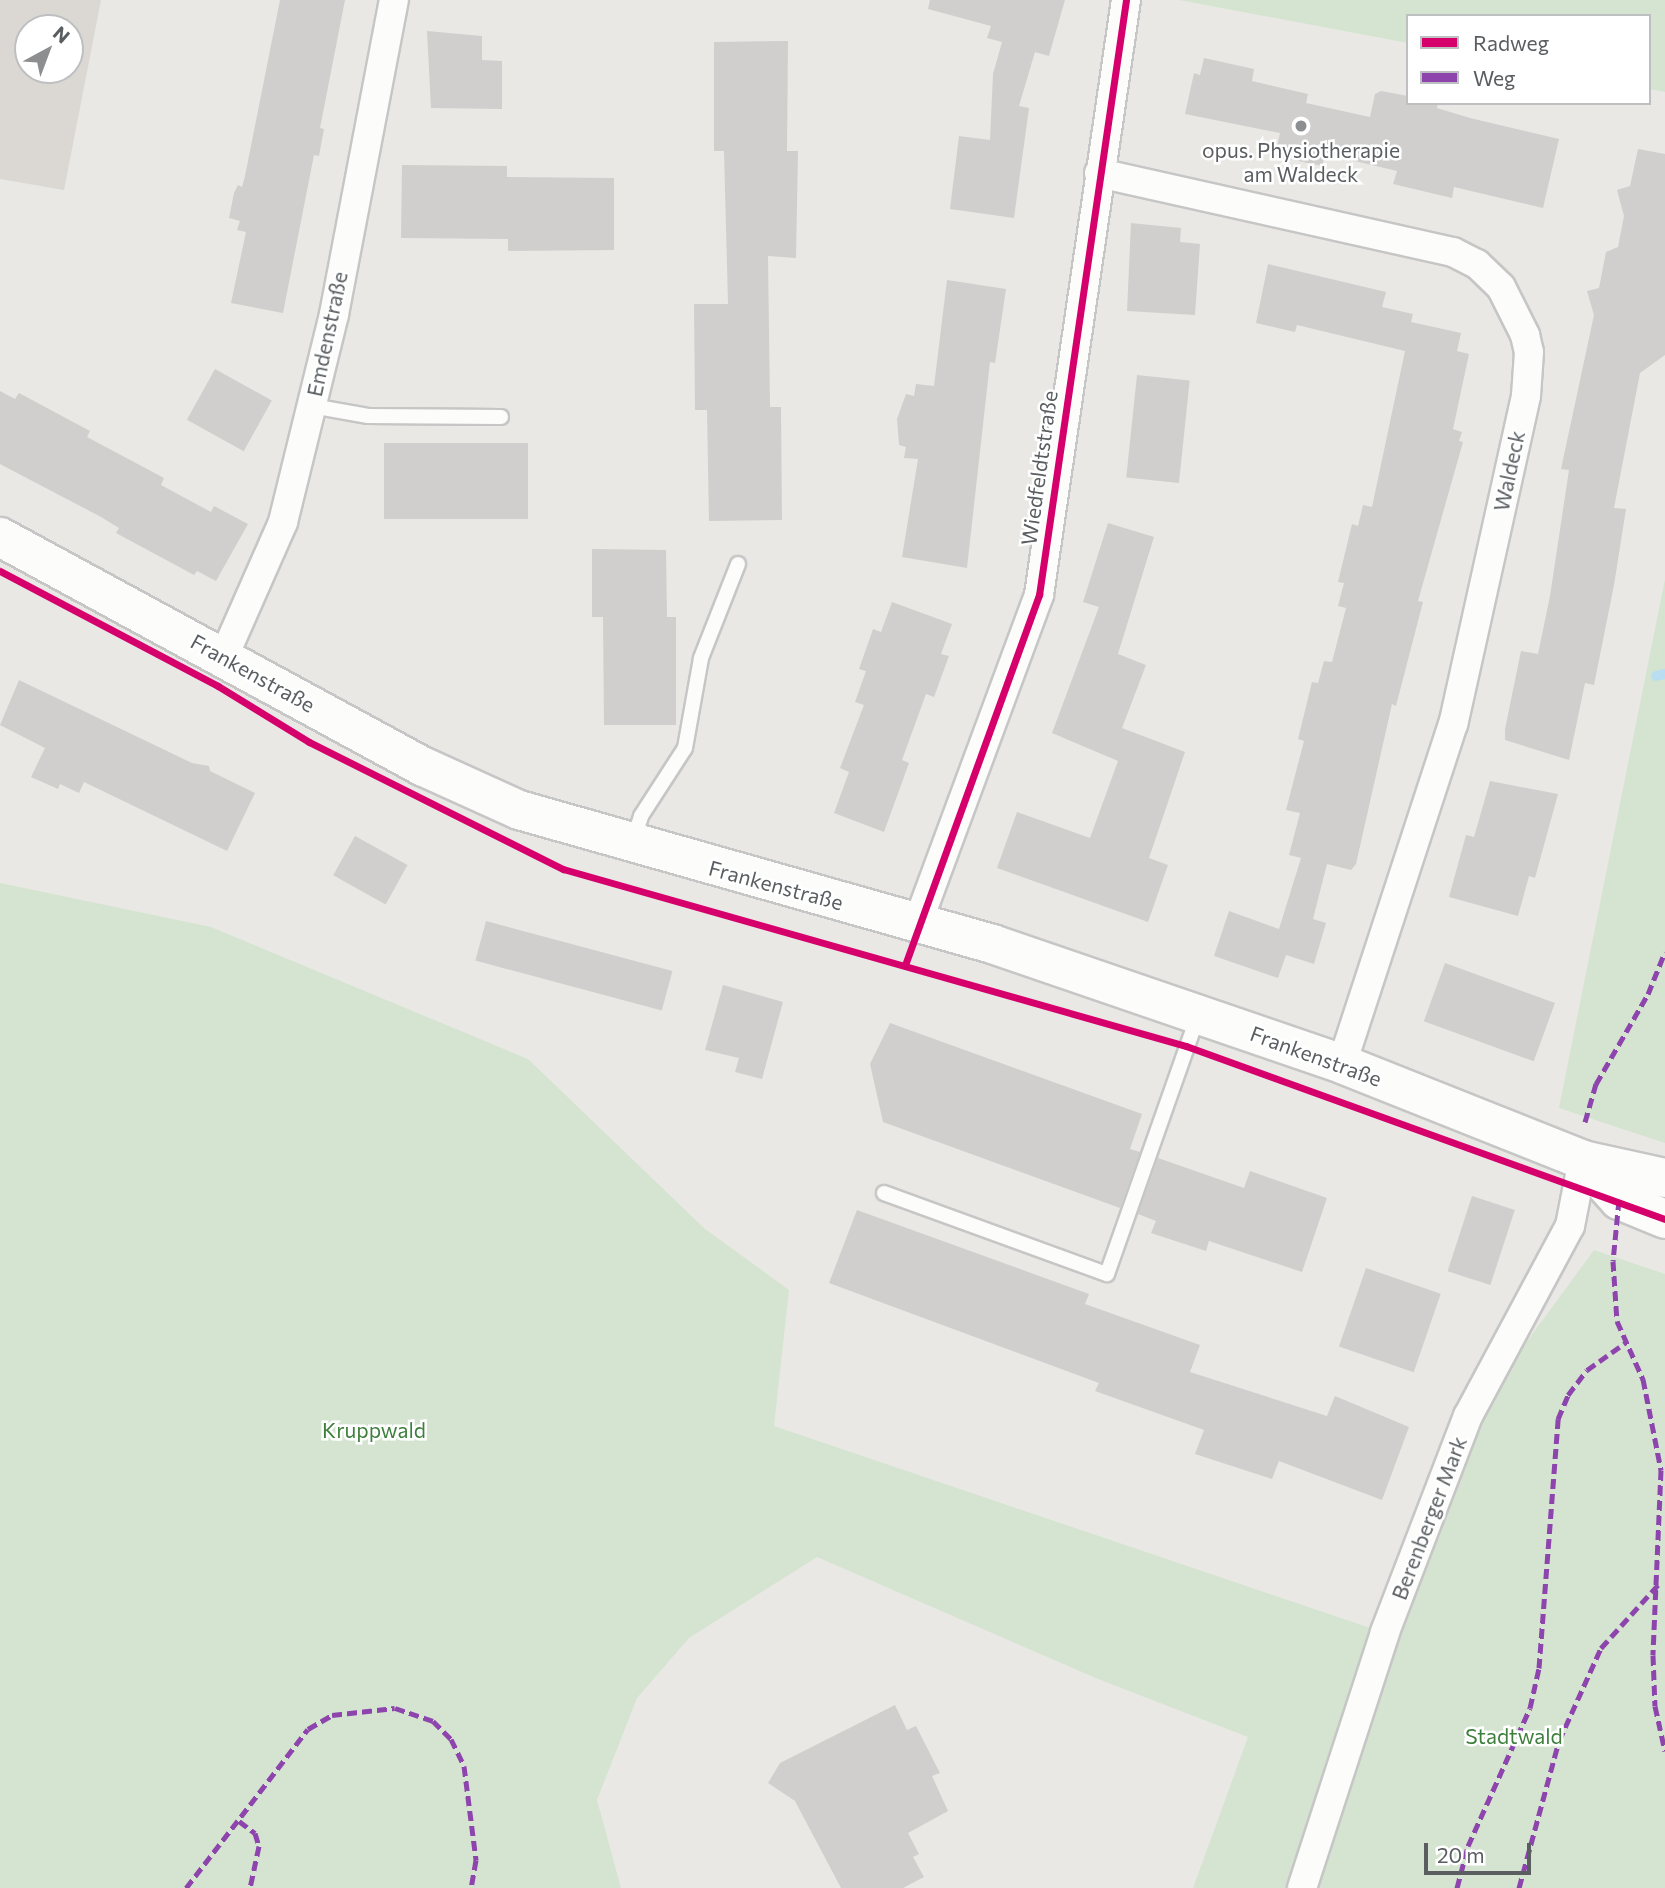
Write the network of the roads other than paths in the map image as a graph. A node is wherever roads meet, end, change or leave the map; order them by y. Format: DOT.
graph roads {
  1 [pos="394,0"];
  2 [pos="1126,0"];
  3 [pos="1099,173"];
  4 [pos="312,406"];
  5 [pos="501,417"];
  6 [pos="0,537"];
  7 [pos="738,564"];
  8 [pos="224,656"];
  9 [pos="631,845"];
  10 [pos="918,922"];
  11 [pos="1199,1014"];
  12 [pos="1342,1063"];
  13 [pos="1583,1160"];
  14 [pos="1665,1178"];
  15 [pos="884,1193"];
  16 [pos="1665,1219"];
  17 [pos="1303,1888"];
  1 -- 4 [label="street, Emdenstraße"];
  2 -- 3 [label="street, Wiedfeldtstraße"];
  3 -- 10 [label="street, Wiedfeldtstraße"];
  3 -- 12 [label="street, Waldeck"];
  4 -- 5 [label="lane"];
  4 -- 8 [label="street, Emdenstraße"];
  6 -- 8 [label="main road, Frankenstraße"];
  7 -- 9 [label="lane"];
  8 -- 9 [label="main road, Frankenstraße"];
  9 -- 10 [label="main road, Frankenstraße"];
  10 -- 11 [label="main road, Frankenstraße"];
  11 -- 12 [label="main road, Frankenstraße"];
  11 -- 15 [label="lane"];
  12 -- 13 [label="main road, Frankenstraße"];
  13 -- 14 [label="main road, Frankenstraße"];
  13 -- 16 [label="main road, Frankenstraße"];
  13 -- 17 [label="street, Berenberger Mark"];
}
